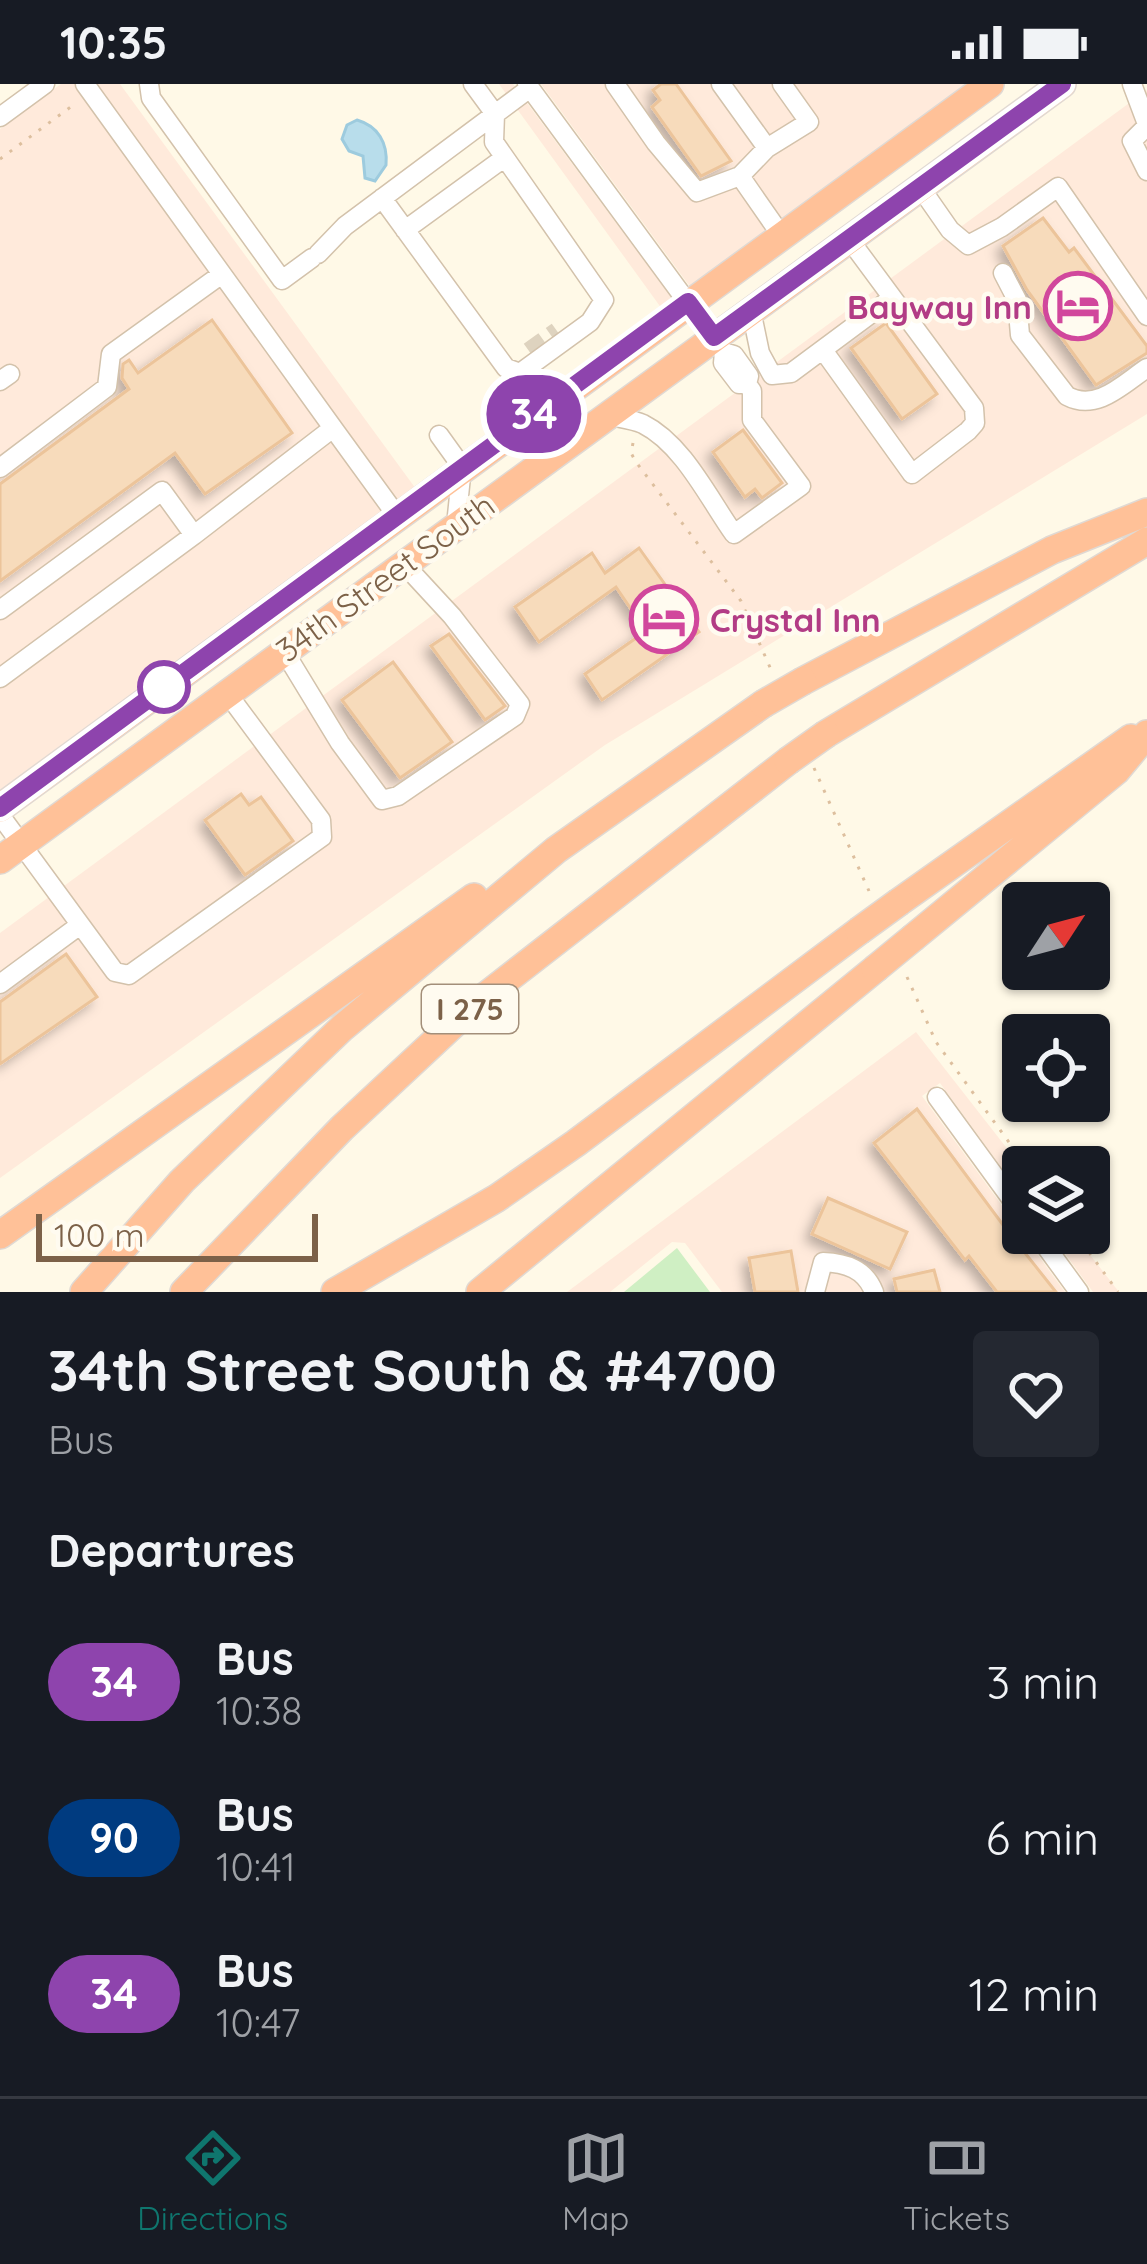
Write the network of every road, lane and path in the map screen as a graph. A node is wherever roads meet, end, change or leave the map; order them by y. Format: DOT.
graph roads {
  1 [pos="45,84"];
  2 [pos="148,84"];
  3 [pos="473,84"];
  4 [pos="614,84"];
  5 [pos="721,84"];
  6 [pos="782,84"];
  7 [pos="990,84"];
  8 [pos="1062,84"];
  9 [pos="1132,84"];
  10 [pos="528,86"];
  11 [pos="87,88"];
  12 [pos="1041,94"];
  13 [pos="495,114"];
  14 [pos="0,117"];
  15 [pos="1147,125"];
  16 [pos="767,148"];
  17 [pos="504,158"];
  18 [pos="0,159"];
  19 [pos="1147,172"];
  20 [pos="740,176"];
  21 [pos="920,187"];
  22 [pos="382,198"];
  23 [pos="405,230"];
  24 [pos="781,235"];
  25 [pos="849,238"];
  26 [pos="990,258"];
  27 [pos="222,274"];
  28 [pos="892,298"];
  29 [pos="688,302"];
  30 [pos="601,306"];
  31 [pos="751,310"];
  32 [pos="1147,316"];
  33 [pos="557,331"];
  34 [pos="719,344"];
  35 [pos="823,350"];
  36 [pos="529,351"];
  37 [pos="506,368"];
  38 [pos="1147,368"];
  39 [pos="606,415"];
  40 [pos="333,428"];
  41 [pos="439,435"];
  42 [pos="634,442"];
  43 [pos="463,467"];
  44 [pos="0,468"];
  45 [pos="1147,512"];
  46 [pos="397,516"];
  47 [pos="456,525"];
  48 [pos="194,535"];
  49 [pos="1147,542"];
  50 [pos="404,563"];
  51 [pos="0,610"];
  52 [pos="284,651"];
  53 [pos="0,678"];
  54 [pos="781,690"];
  55 [pos="227,693"];
  56 [pos="1147,730"];
  57 [pos="801,765"];
  58 [pos="0,812"];
  59 [pos="556,850"];
  60 [pos="11,853"];
  61 [pos="871,895"];
  62 [pos="80,926"];
  63 [pos="908,979"];
  64 [pos="0,984"];
  65 [pos="937,1097"];
  66 [pos="1012,1146"];
  67 [pos="1002,1186"];
  68 [pos="0,1235"];
  69 [pos="1051,1254"];
  70 [pos="1090,1254"];
  71 [pos="84,1292"];
  72 [pos="184,1292"];
  73 [pos="335,1292"];
  74 [pos="481,1292"];
  75 [pos="814,1292"];
  76 [pos="874,1292"];
  77 [pos="1079,1292"];
  78 [pos="1118,1292"];
  1 -- 14 [label="street"];
  2 -- 22 [label="street"];
  3 -- 13 [label="street"];
  4 -- 20 [label="street"];
  5 -- 16 [label="street"];
  6 -- 16 [label="street"];
  7 -- 24 [label="highway, 34th Street South"];
  8 -- 12 [label="highway, 34th Street South"];
  9 -- 15 [label="street"];
  10 -- 13 [label="street"];
  10 -- 29 [label="street"];
  11 -- 18 [label="path"];
  11 -- 27 [label="street"];
  12 -- 21 [label="highway, 34th Street South"];
  13 -- 17 [label="street"];
  13 -- 22 [label="street"];
  15 -- 19 [label="street"];
  16 -- 20 [label="street"];
  17 -- 23 [label="street"];
  17 -- 30 [label="street"];
  20 -- 24 [label="street"];
  21 -- 25 [label="highway, 34th Street South"];
  21 -- 26 [label="street"];
  22 -- 23 [label="street"];
  23 -- 37 [label="street"];
  24 -- 29 [label="highway, 34th Street South"];
  25 -- 28 [label="street"];
  25 -- 31 [label="highway, 34th Street South"];
  26 -- 32 [label="street"];
  26 -- 38 [label="street"];
  27 -- 40 [label="street"];
  27 -- 44 [label="street"];
  28 -- 35 [label="street"];
  28 -- 35 [label="street"];
  29 -- 34 [label="street"];
  29 -- 43 [label="highway, 34th Street South"];
  30 -- 33 [label="street"];
  30 -- 37 [label="street"];
  31 -- 34 [label="highway, 34th Street South"];
  31 -- 35 [label="street"];
  34 -- 39 [label="highway, 34th Street South"];
  34 -- 39 [label="street"];
  36 -- 37 [label="street"];
  39 -- 47 [label="highway, 34th Street South"];
  40 -- 46 [label="street"];
  40 -- 48 [label="street"];
  41 -- 43 [label="street"];
  42 -- 54 [label="path"];
  43 -- 46 [label="highway, 34th Street South"];
  43 -- 47 [label="street"];
  45 -- 54 [label="highway"];
  46 -- 58 [label="highway, 34th Street South"];
  47 -- 50 [label="highway, 34th Street South"];
  48 -- 51 [label="street"];
  48 -- 53 [label="street"];
  49 -- 57 [label="highway, I 275, bridge"];
  50 -- 52 [label="highway, 34th Street South"];
  50 -- 52 [label="street"];
  52 -- 55 [label="highway, 34th Street South"];
  54 -- 59 [label="highway"];
  55 -- 60 [label="highway, 34th Street South"];
  55 -- 62 [label="street"];
  56 -- 73 [label="highway, bridge"];
  56 -- 74 [label="highway, bridge"];
  57 -- 61 [label="path"];
  57 -- 72 [label="highway, I 275"];
  58 -- 60 [label="street"];
  59 -- 68 [label="highway"];
  59 -- 71 [label="highway"];
  60 -- 62 [label="street"];
  62 -- 64 [label="street"];
  63 -- 66 [label="path"];
  65 -- 67 [label="street"];
  69 -- 77 [label="street"];
  70 -- 78 [label="path"];
  75 -- 76 [label="street"];
}
